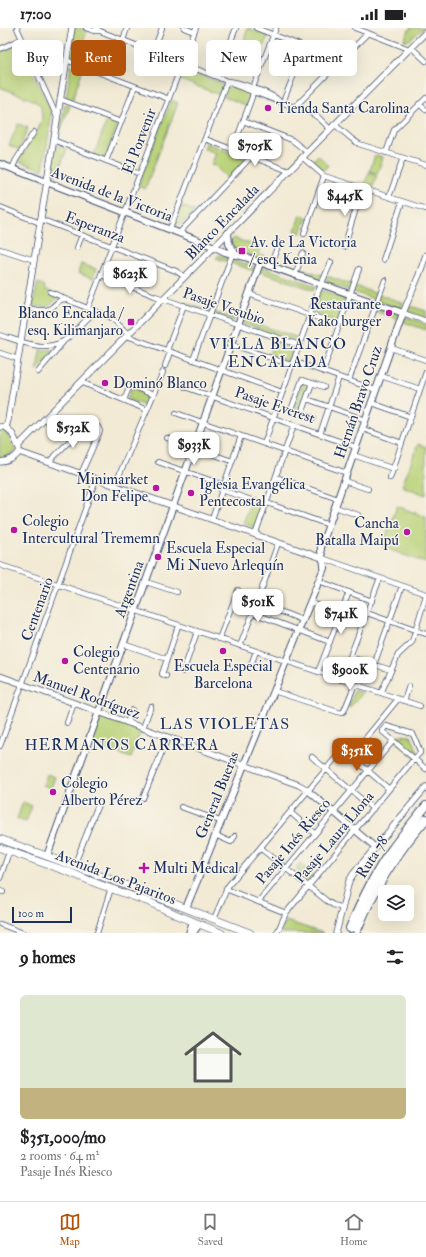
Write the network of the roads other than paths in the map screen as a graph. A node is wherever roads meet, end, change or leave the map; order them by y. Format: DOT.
graph roads {
  1 [pos="17,28"];
  2 [pos="72,28"];
  3 [pos="86,28"];
  4 [pos="96,28"];
  5 [pos="127,28"];
  6 [pos="162,28"];
  7 [pos="184,28"];
  8 [pos="236,28"];
  9 [pos="256,28"];
  10 [pos="276,28"];
  11 [pos="355,28"];
  12 [pos="195,30"];
  13 [pos="100,31"];
  14 [pos="426,32"];
  15 [pos="368,33"];
  16 [pos="273,35"];
  17 [pos="22,39"];
  18 [pos="123,40"];
  19 [pos="158,40"];
  20 [pos="191,40"];
  21 [pos="286,40"];
  22 [pos="357,44"];
  23 [pos="0,48"];
  24 [pos="410,48"];
  25 [pos="66,60"];
  26 [pos="426,61"];
  27 [pos="198,69"];
  28 [pos="177,76"];
  29 [pos="293,76"];
  30 [pos="326,76"];
  31 [pos="217,77"];
  32 [pos="227,81"];
  33 [pos="135,86"];
  34 [pos="253,90"];
  35 [pos="426,98"];
  36 [pos="60,99"];
  37 [pos="168,99"];
  38 [pos="283,102"];
  39 [pos="419,104"];
  40 [pos="295,107"];
  41 [pos="426,110"];
  42 [pos="57,117"];
  43 [pos="243,121"];
  44 [pos="121,122"];
  45 [pos="334,124"];
  46 [pos="330,129"];
  47 [pos="34,132"];
  48 [pos="205,139"];
  49 [pos="53,140"];
  50 [pos="233,149"];
  51 [pos="307,152"];
  52 [pos="386,152"];
  53 [pos="251,157"];
  54 [pos="302,157"];
  55 [pos="403,158"];
  56 [pos="106,161"];
  57 [pos="0,164"];
  58 [pos="426,165"];
  59 [pos="12,169"];
  60 [pos="288,171"];
  61 [pos="140,174"];
  62 [pos="324,176"];
  63 [pos="46,182"];
  64 [pos="362,189"];
  65 [pos="389,197"];
  66 [pos="402,202"];
  67 [pos="0,207"];
  68 [pos="426,209"];
  69 [pos="125,212"];
  70 [pos="40,221"];
  71 [pos="170,230"];
  72 [pos="179,233"];
  73 [pos="228,233"];
  74 [pos="304,234"];
  75 [pos="82,235"];
  76 [pos="278,243"];
  77 [pos="112,247"];
  78 [pos="215,247"];
  79 [pos="344,247"];
  80 [pos="76,248"];
  81 [pos="0,249"];
  82 [pos="233,253"];
  83 [pos="303,253"];
  84 [pos="426,255"];
  85 [pos="34,260"];
  86 [pos="384,260"];
  87 [pos="331,262"];
  88 [pos="260,263"];
  89 [pos="270,266"];
  90 [pos="359,269"];
  91 [pos="101,275"];
  92 [pos="295,275"];
  93 [pos="185,277"];
  94 [pos="385,280"];
  95 [pos="322,284"];
  96 [pos="50,292"];
  97 [pos="249,294"];
  98 [pos="350,294"];
  99 [pos="164,298"];
  100 [pos="64,299"];
  101 [pos="376,304"];
  102 [pos="184,305"];
  103 [pos="26,308"];
  104 [pos="88,308"];
  105 [pos="96,311"];
  106 [pos="404,313"];
  107 [pos="210,314"];
  108 [pos="310,315"];
  109 [pos="426,321"];
  110 [pos="238,323"];
  111 [pos="339,325"];
  112 [pos="0,335"];
  113 [pos="127,335"];
  114 [pos="64,341"];
  115 [pos="21,342"];
  116 [pos="231,344"];
  117 [pos="299,345"];
  118 [pos="391,348"];
  119 [pos="169,351"];
  120 [pos="0,353"];
  121 [pos="18,359"];
  122 [pos="193,360"];
  123 [pos="426,360"];
  124 [pos="292,363"];
  125 [pos="165,366"];
  126 [pos="222,370"];
  127 [pos="323,371"];
  128 [pos="38,372"];
  129 [pos="163,372"];
  130 [pos="426,372"];
  131 [pos="381,376"];
  132 [pos="339,377"];
  133 [pos="349,380"];
  134 [pos="81,382"];
  135 [pos="312,383"];
  136 [pos="185,387"];
  137 [pos="324,387"];
  138 [pos="420,389"];
  139 [pos="376,390"];
  140 [pos="282,392"];
  141 [pos="153,395"];
  142 [pos="212,396"];
  143 [pos="306,399"];
  144 [pos="124,400"];
  145 [pos="372,403"];
  146 [pos="329,406"];
  147 [pos="147,410"];
  148 [pos="176,413"];
  149 [pos="301,414"];
  150 [pos="411,417"];
  151 [pos="273,418"];
  152 [pos="314,418"];
  153 [pos="366,420"];
  154 [pos="203,422"];
  155 [pos="294,425"];
  156 [pos="3,427"];
  157 [pos="363,429"];
  158 [pos="320,434"];
  159 [pos="242,436"];
  160 [pos="167,438"];
  161 [pos="402,443"];
  162 [pos="264,444"];
  163 [pos="356,447"];
  164 [pos="194,448"];
  165 [pos="19,449"];
  166 [pos="285,451"];
  167 [pos="353,455"];
  168 [pos="232,461"];
  169 [pos="0,462"];
  170 [pos="49,462"];
  171 [pos="158,462"];
  172 [pos="394,469"];
  173 [pos="186,472"];
  174 [pos="347,473"];
  175 [pos="81,474"];
  176 [pos="276,477"];
  177 [pos="390,478"];
  178 [pos="96,479"];
  179 [pos="344,481"];
  180 [pos="115,485"];
  181 [pos="223,487"];
  182 [pos="368,489"];
  183 [pos="338,499"];
  184 [pos="266,504"];
  185 [pos="173,506"];
  186 [pos="335,507"];
  187 [pos="358,515"];
  188 [pos="212,519"];
  189 [pos="329,525"];
  190 [pos="255,535"];
  191 [pos="278,543"];
  192 [pos="322,558"];
  193 [pos="0,565"];
  194 [pos="380,578"];
  195 [pos="318,581"];
  196 [pos="146,582"];
  197 [pos="59,585"];
  198 [pos="402,586"];
  199 [pos="238,590"];
  200 [pos="177,592"];
  201 [pos="349,592"];
  202 [pos="426,594"];
  203 [pos="372,601"];
  204 [pos="257,602"];
  205 [pos="310,602"];
  206 [pos="135,611"];
  207 [pos="253,613"];
  208 [pos="367,613"];
  209 [pos="340,614"];
  210 [pos="302,620"];
  211 [pos="390,621"];
  212 [pos="178,626"];
  213 [pos="298,630"];
  214 [pos="416,630"];
  215 [pos="197,632"];
  216 [pos="426,634"];
  217 [pos="219,639"];
  218 [pos="330,642"];
  219 [pos="123,644"];
  220 [pos="240,646"];
  221 [pos="256,651"];
  222 [pos="350,657"];
  223 [pos="167,659"];
  224 [pos="286,661"];
  225 [pos="251,664"];
  226 [pos="374,665"];
  227 [pos="391,670"];
  228 [pos="183,672"];
  229 [pos="318,672"];
  230 [pos="0,676"];
  231 [pos="166,676"];
  232 [pos="341,680"];
  233 [pos="355,684"];
  234 [pos="23,685"];
  235 [pos="409,686"];
  236 [pos="274,691"];
  237 [pos="381,693"];
  238 [pos="398,699"];
  239 [pos="404,701"];
  240 [pos="74,703"];
  241 [pos="151,706"];
  242 [pos="420,706"];
  243 [pos="132,710"];
  244 [pos="99,712"];
  245 [pos="66,723"];
  246 [pos="127,723"];
  247 [pos="144,727"];
  248 [pos="168,737"];
  249 [pos="393,741"];
  250 [pos="336,743"];
  251 [pos="0,746"];
  252 [pos="343,749"];
  253 [pos="350,756"];
  254 [pos="312,757"];
  255 [pos="414,759"];
  256 [pos="243,765"];
  257 [pos="326,769"];
  258 [pos="426,769"];
  259 [pos="368,771"];
  260 [pos="426,787"];
  261 [pos="389,789"];
  262 [pos="307,791"];
  263 [pos="351,791"];
  264 [pos="143,798"];
  265 [pos="99,802"];
  266 [pos="426,806"];
  267 [pos="181,807"];
  268 [pos="373,809"];
  269 [pos="290,812"];
  270 [pos="334,813"];
  271 [pos="426,819"];
  272 [pos="220,821"];
  273 [pos="355,830"];
  274 [pos="315,834"];
  275 [pos="214,835"];
  276 [pos="235,836"];
  277 [pos="0,840"];
  278 [pos="375,847"];
  279 [pos="0,848"];
  280 [pos="260,848"];
  281 [pos="9,852"];
  282 [pos="47,856"];
  283 [pos="49,865"];
  284 [pos="74,866"];
  285 [pos="286,868"];
  286 [pos="0,878"];
  287 [pos="308,886"];
  288 [pos="111,888"];
  289 [pos="226,889"];
  290 [pos="258,902"];
  291 [pos="186,908"];
  292 [pos="342,908"];
  293 [pos="286,913"];
  294 [pos="213,919"];
  295 [pos="196,923"];
  296 [pos="0,924"];
  297 [pos="23,932"];
  298 [pos="97,933"];
  299 [pos="189,933"];
  300 [pos="193,933"];
  301 [pos="221,933"];
  302 [pos="250,933"];
  303 [pos="277,933"];
  304 [pos="336,933"];
  1 -- 17 [label="street"];
  2 -- 25 [label="street"];
  3 -- 13 [label="street"];
  4 -- 13 [label="street"];
  5 -- 18 [label="street"];
  6 -- 19 [label="street"];
  7 -- 12 [label="street"];
  8 -- 31 [label="street"];
  9 -- 16 [label="street"];
  10 -- 16 [label="street"];
  11 -- 15 [label="street"];
  12 -- 20 [label="street, El Porvenir"];
  13 -- 18 [label="street"];
  14 -- 24 [label="street, Blanco Encalada"];
  15 -- 22 [label="street"];
  15 -- 24 [label="street"];
  16 -- 21 [label="street"];
  16 -- 34 [label="street"];
  17 -- 23 [label="street"];
  17 -- 42 [label="street"];
  24 -- 26 [label="street"];
  24 -- 45 [label="street, Blanco Encalada"];
  25 -- 33 [label="street"];
  25 -- 36 [label="street"];
  27 -- 31 [label="street"];
  28 -- 37 [label="street, El Porvenir"];
  29 -- 38 [label="street"];
  30 -- 40 [label="street"];
  31 -- 32 [label="street"];
  32 -- 34 [label="street"];
  32 -- 48 [label="street"];
  33 -- 37 [label="street"];
  33 -- 44 [label="street"];
  34 -- 38 [label="street"];
  34 -- 43 [label="street"];
  35 -- 39 [label="street"];
  36 -- 42 [label="street"];
  36 -- 44 [label="street"];
  37 -- 61 [label="street, El Porvenir"];
  38 -- 40 [label="street"];
  39 -- 41 [label="street"];
  39 -- 52 [label="street"];
  40 -- 46 [label="street"];
  42 -- 49 [label="street"];
  43 -- 50 [label="street"];
  43 -- 51 [label="street"];
  44 -- 56 [label="street"];
  45 -- 46 [label="street, Blanco Encalada"];
  45 -- 52 [label="street"];
  46 -- 51 [label="street, Blanco Encalada"];
  47 -- 59 [label="street"];
  48 -- 50 [label="street"];
  48 -- 71 [label="street"];
  49 -- 56 [label="street"];
  49 -- 63 [label="street"];
  50 -- 53 [label="street"];
  51 -- 54 [label="street, Blanco Encalada"];
  52 -- 55 [label="street"];
  53 -- 60 [label="street"];
  53 -- 72 [label="street"];
  54 -- 60 [label="street, Blanco Encalada"];
  54 -- 62 [label="street"];
  55 -- 58 [label="street"];
  55 -- 65 [label="street"];
  56 -- 61 [label="street"];
  57 -- 59 [label="main road, Avenida de la Victoria"];
  59 -- 63 [label="main road, Avenida de la Victoria"];
  60 -- 73 [label="street, Blanco Encalada"];
  61 -- 69 [label="street, El Porvenir"];
  62 -- 64 [label="street"];
  62 -- 74 [label="street"];
  63 -- 69 [label="main road, Avenida de la Victoria"];
  63 -- 70 [label="street"];
  64 -- 65 [label="street"];
  64 -- 79 [label="street"];
  65 -- 66 [label="street"];
  66 -- 68 [label="street"];
  66 -- 86 [label="street"];
  67 -- 70 [label="street, Esperanza"];
  69 -- 71 [label="main road, Avenida de la Victoria"];
  69 -- 77 [label="street, El Porvenir"];
  70 -- 75 [label="street, Esperanza"];
  70 -- 85 [label="street"];
  71 -- 72 [label="main road, Avenida de la Victoria"];
  72 -- 78 [label="main road, Avenida de la Victoria"];
  73 -- 78 [label="street, Blanco Encalada"];
  73 -- 82 [label="main road"];
  75 -- 77 [label="street, Esperanza"];
  75 -- 80 [label="street"];
  76 -- 89 [label="street"];
  77 -- 91 [label="street, El Porvenir"];
  77 -- 93 [label="street, Esperanza"];
  78 -- 82 [label="main road, Avenida de la Victoria"];
  78 -- 93 [label="street, Blanco Encalada"];
  81 -- 85 [label="street"];
  82 -- 88 [label="main road, Avenida de la Victoria"];
  82 -- 107 [label="street"];
  83 -- 92 [label="street"];
  84 -- 106 [label="street, Hernán Bravo Cruz"];
  85 -- 103 [label="street"];
  87 -- 95 [label="street"];
  88 -- 89 [label="main road, Avenida de la Victoria"];
  88 -- 97 [label="main road, Argentina"];
  89 -- 92 [label="main road, Avenida de la Victoria"];
  90 -- 98 [label="street"];
  91 -- 99 [label="street, Pasaje Vesubio"];
  91 -- 104 [label="street, El Porvenir"];
  92 -- 95 [label="main road, Avenida de la Victoria"];
  93 -- 99 [label="street, Blanco Encalada"];
  94 -- 101 [label="street"];
  95 -- 98 [label="main road, Avenida de la Victoria"];
  95 -- 108 [label="street"];
  96 -- 100 [label="street"];
  97 -- 108 [label="street"];
  97 -- 110 [label="main road, Argentina"];
  98 -- 101 [label="main road, Avenida de la Victoria"];
  98 -- 111 [label="street"];
  99 -- 102 [label="street, Pasaje Vesubio"];
  99 -- 113 [label="street, Blanco Encalada"];
  100 -- 103 [label="street"];
  100 -- 104 [label="street"];
  101 -- 106 [label="main road, Avenida de la Victoria"];
  101 -- 133 [label="street"];
  102 -- 107 [label="street, Pasaje Vesubio"];
  102 -- 119 [label="street"];
  103 -- 115 [label="street"];
  104 -- 105 [label="street"];
  105 -- 113 [label="street"];
  105 -- 114 [label="street"];
  106 -- 109 [label="street, Avenida de la Victoria"];
  106 -- 118 [label="main road, Hernán Bravo Cruz"];
  107 -- 110 [label="street, Pasaje Vesubio"];
  107 -- 122 [label="street"];
  108 -- 111 [label="street"];
  108 -- 117 [label="street"];
  110 -- 116 [label="main road, Argentina"];
  110 -- 117 [label="street, Pasaje Vesubio"];
  111 -- 127 [label="street"];
  112 -- 115 [label="street"];
  113 -- 119 [label="street"];
  113 -- 134 [label="street, Blanco Encalada"];
  114 -- 115 [label="street"];
  114 -- 128 [label="street"];
  115 -- 121 [label="street"];
  116 -- 124 [label="street"];
  116 -- 126 [label="main road, Argentina"];
  117 -- 124 [label="street"];
  118 -- 123 [label="street"];
  118 -- 131 [label="main road, Hernán Bravo Cruz"];
  119 -- 122 [label="street"];
  119 -- 125 [label="street"];
  120 -- 121 [label="street"];
  121 -- 156 [label="street"];
  122 -- 126 [label="street"];
  124 -- 127 [label="street"];
  124 -- 140 [label="street"];
  126 -- 140 [label="street"];
  126 -- 142 [label="main road, Argentina"];
  127 -- 132 [label="street"];
  129 -- 141 [label="street"];
  130 -- 138 [label="street"];
  131 -- 138 [label="street"];
  131 -- 139 [label="main road, Hernán Bravo Cruz"];
  132 -- 133 [label="street"];
  132 -- 146 [label="street"];
  133 -- 139 [label="street"];
  134 -- 144 [label="street"];
  134 -- 165 [label="street, Blanco Encalada"];
  135 -- 137 [label="street"];
  135 -- 143 [label="street"];
  135 -- 149 [label="street"];
  136 -- 142 [label="street, Pasaje Everest"];
  138 -- 150 [label="street"];
  139 -- 145 [label="main road, Hernán Bravo Cruz"];
  140 -- 151 [label="street"];
  141 -- 144 [label="street"];
  141 -- 147 [label="street"];
  142 -- 151 [label="street, Pasaje Everest"];
  142 -- 154 [label="main road, Argentina"];
  143 -- 146 [label="street"];
  143 -- 149 [label="street"];
  144 -- 147 [label="street"];
  145 -- 150 [label="street"];
  145 -- 153 [label="main road, Hernán Bravo Cruz"];
  146 -- 153 [label="street"];
  146 -- 158 [label="street"];
  147 -- 180 [label="street"];
  148 -- 154 [label="street"];
  149 -- 152 [label="street"];
  150 -- 161 [label="street"];
  151 -- 155 [label="street, Pasaje Everest"];
  151 -- 162 [label="street"];
  153 -- 157 [label="main road, Hernán Bravo Cruz"];
  154 -- 159 [label="street"];
  154 -- 164 [label="main road, Argentina"];
  155 -- 158 [label="street, Pasaje Everest"];
  155 -- 166 [label="street"];
  156 -- 165 [label="street"];
  157 -- 161 [label="street"];
  157 -- 163 [label="main road, Hernán Bravo Cruz"];
  158 -- 163 [label="street, Pasaje Everest"];
  159 -- 162 [label="street"];
  159 -- 168 [label="street"];
  160 -- 164 [label="street"];
  161 -- 172 [label="street"];
  162 -- 166 [label="street"];
  163 -- 167 [label="main road, Hernán Bravo Cruz"];
  164 -- 168 [label="street"];
  164 -- 173 [label="main road, Argentina"];
  165 -- 169 [label="street, Blanco Encalada"];
  165 -- 170 [label="street"];
  166 -- 174 [label="street"];
  166 -- 176 [label="street"];
  167 -- 172 [label="street"];
  167 -- 174 [label="main road, Hernán Bravo Cruz"];
  168 -- 181 [label="street"];
  170 -- 175 [label="street"];
  170 -- 175 [label="street"];
  171 -- 173 [label="street"];
  172 -- 177 [label="street"];
  173 -- 181 [label="street"];
  173 -- 185 [label="main road, Argentina"];
  174 -- 179 [label="main road, Hernán Bravo Cruz"];
  175 -- 178 [label="street"];
  176 -- 183 [label="street"];
  176 -- 184 [label="street"];
  178 -- 180 [label="street"];
  178 -- 197 [label="street, Centenario"];
  179 -- 182 [label="street"];
  179 -- 183 [label="main road, Hernán Bravo Cruz"];
  180 -- 185 [label="street"];
  181 -- 184 [label="street"];
  181 -- 188 [label="street"];
  183 -- 186 [label="main road, Hernán Bravo Cruz"];
  184 -- 189 [label="street"];
  184 -- 190 [label="street"];
  185 -- 188 [label="street"];
  185 -- 196 [label="main road, Argentina"];
  186 -- 187 [label="street"];
  186 -- 189 [label="main road, Hernán Bravo Cruz"];
  188 -- 190 [label="street"];
  189 -- 192 [label="main road, Hernán Bravo Cruz"];
  190 -- 191 [label="street"];
  191 -- 192 [label="street"];
  191 -- 204 [label="street"];
  192 -- 194 [label="street"];
  192 -- 195 [label="main road, General Bueras"];
  193 -- 197 [label="street"];
  194 -- 198 [label="street"];
  194 -- 203 [label="street"];
  195 -- 201 [label="street"];
  195 -- 205 [label="main road, General Bueras"];
  196 -- 200 [label="street"];
  196 -- 206 [label="main road, Argentina"];
  197 -- 206 [label="street"];
  197 -- 234 [label="street, Centenario"];
  198 -- 202 [label="street"];
  198 -- 211 [label="street"];
  199 -- 217 [label="street"];
  201 -- 203 [label="street"];
  201 -- 209 [label="street"];
  202 -- 214 [label="street"];
  203 -- 208 [label="street"];
  204 -- 207 [label="street"];
  204 -- 210 [label="street"];
  205 -- 209 [label="street"];
  205 -- 210 [label="main road, General Bueras"];
  206 -- 212 [label="street"];
  206 -- 219 [label="main road, Argentina"];
  207 -- 213 [label="street"];
  207 -- 220 [label="street"];
  208 -- 211 [label="street"];
  208 -- 222 [label="street"];
  209 -- 218 [label="street"];
  210 -- 213 [label="main road, General Bueras"];
  211 -- 214 [label="street"];
  211 -- 226 [label="street"];
  212 -- 215 [label="street"];
  212 -- 223 [label="street"];
  213 -- 218 [label="street"];
  213 -- 224 [label="main road, General Bueras"];
  214 -- 216 [label="street"];
  214 -- 227 [label="street"];
  215 -- 217 [label="street"];
  215 -- 228 [label="street"];
  217 -- 220 [label="street"];
  218 -- 229 [label="street"];
  219 -- 223 [label="street"];
  219 -- 244 [label="main road, Argentina"];
  220 -- 221 [label="street"];
  221 -- 224 [label="street"];
  221 -- 225 [label="street"];
  222 -- 226 [label="street"];
  222 -- 232 [label="street"];
  223 -- 231 [label="street"];
  224 -- 229 [label="street"];
  224 -- 236 [label="main road, General Bueras"];
  226 -- 227 [label="street"];
  227 -- 237 [label="street"];
  229 -- 232 [label="street"];
  230 -- 234 [label="street, Manuel Rodríguez"];
  232 -- 233 [label="street"];
  233 -- 236 [label="street"];
  233 -- 237 [label="street"];
  234 -- 240 [label="street, Manuel Rodríguez"];
  234 -- 251 [label="street, Centenario"];
  235 -- 239 [label="street"];
  236 -- 256 [label="main road, General Bueras"];
  237 -- 238 [label="street"];
  238 -- 239 [label="street"];
  238 -- 253 [label="street"];
  239 -- 242 [label="street"];
  240 -- 244 [label="street, Manuel Rodríguez"];
  240 -- 245 [label="street"];
  241 -- 247 [label="street, Manuel Rodríguez"];
  243 -- 246 [label="street"];
  244 -- 246 [label="street, Manuel Rodríguez"];
  244 -- 282 [label="main road, Argentina"];
  246 -- 247 [label="street, Manuel Rodríguez"];
  247 -- 248 [label="street, Manuel Rodríguez"];
  248 -- 256 [label="street, Manuel Rodríguez"];
  248 -- 264 [label="street"];
  249 -- 255 [label="street"];
  249 -- 255 [label="street"];
  249 -- 259 [label="street, Pasaje Inés Riesco"];
  250 -- 252 [label="street"];
  252 -- 253 [label="street"];
  252 -- 257 [label="street"];
  253 -- 259 [label="street"];
  254 -- 257 [label="street"];
  255 -- 258 [label="street"];
  255 -- 261 [label="street, Pasaje Laura Llona"];
  256 -- 262 [label="street, Manuel Rodríguez"];
  256 -- 272 [label="main road, General Bueras"];
  257 -- 262 [label="street"];
  257 -- 263 [label="street"];
  259 -- 261 [label="street"];
  259 -- 263 [label="street, Pasaje Inés Riesco"];
  260 -- 278 [label="street"];
  261 -- 268 [label="street, Pasaje Laura Llona"];
  262 -- 269 [label="street"];
  262 -- 270 [label="street, Manuel Rodríguez"];
  263 -- 268 [label="street"];
  263 -- 270 [label="street, Pasaje Inés Riesco"];
  265 -- 284 [label="street"];
  266 -- 271 [label="highway, Ruta 78"];
  267 -- 272 [label="street"];
  268 -- 273 [label="street, Pasaje Laura Llona"];
  269 -- 274 [label="street"];
  269 -- 280 [label="street"];
  270 -- 273 [label="street, Manuel Rodríguez"];
  270 -- 274 [label="street, Pasaje Inés Riesco"];
  272 -- 275 [label="main road, General Bueras"];
  273 -- 278 [label="street, Manuel Rodríguez"];
  273 -- 287 [label="street, Pasaje Laura Llona"];
  274 -- 285 [label="street, Pasaje Inés Riesco"];
  275 -- 276 [label="street"];
  275 -- 291 [label="main road, General Bueras"];
  277 -- 282 [label="main road, Avenida Los Pajaritos"];
  278 -- 292 [label="street"];
  279 -- 281 [label="main road, Avenida Los Pajaritos"];
  280 -- 285 [label="street"];
  280 -- 289 [label="street"];
  281 -- 283 [label="main road, Avenida Los Pajaritos"];
  281 -- 286 [label="street"];
  282 -- 283 [label="main road"];
  282 -- 284 [label="main road, Avenida Los Pajaritos"];
  283 -- 288 [label="main road, Avenida Los Pajaritos"];
  284 -- 291 [label="main road, Avenida Los Pajaritos"];
  285 -- 287 [label="street"];
  285 -- 290 [label="street, Pasaje Inés Riesco"];
  287 -- 292 [label="street"];
  287 -- 293 [label="street, Pasaje Laura Llona"];
  288 -- 295 [label="main road, Avenida Los Pajaritos"];
  288 -- 298 [label="street"];
  289 -- 290 [label="street"];
  289 -- 294 [label="street"];
  290 -- 293 [label="street"];
  291 -- 294 [label="main road, Avenida Los Pajaritos"];
  292 -- 304 [label="street"];
  293 -- 303 [label="street, Pasaje Laura Llona"];
  294 -- 295 [label="main road"];
  294 -- 302 [label="main road, Avenida Los Pajaritos"];
  295 -- 299 [label="main road"];
  295 -- 300 [label="main road"];
  295 -- 301 [label="main road, Avenida Los Pajaritos"];
  296 -- 297 [label="street"];
}
